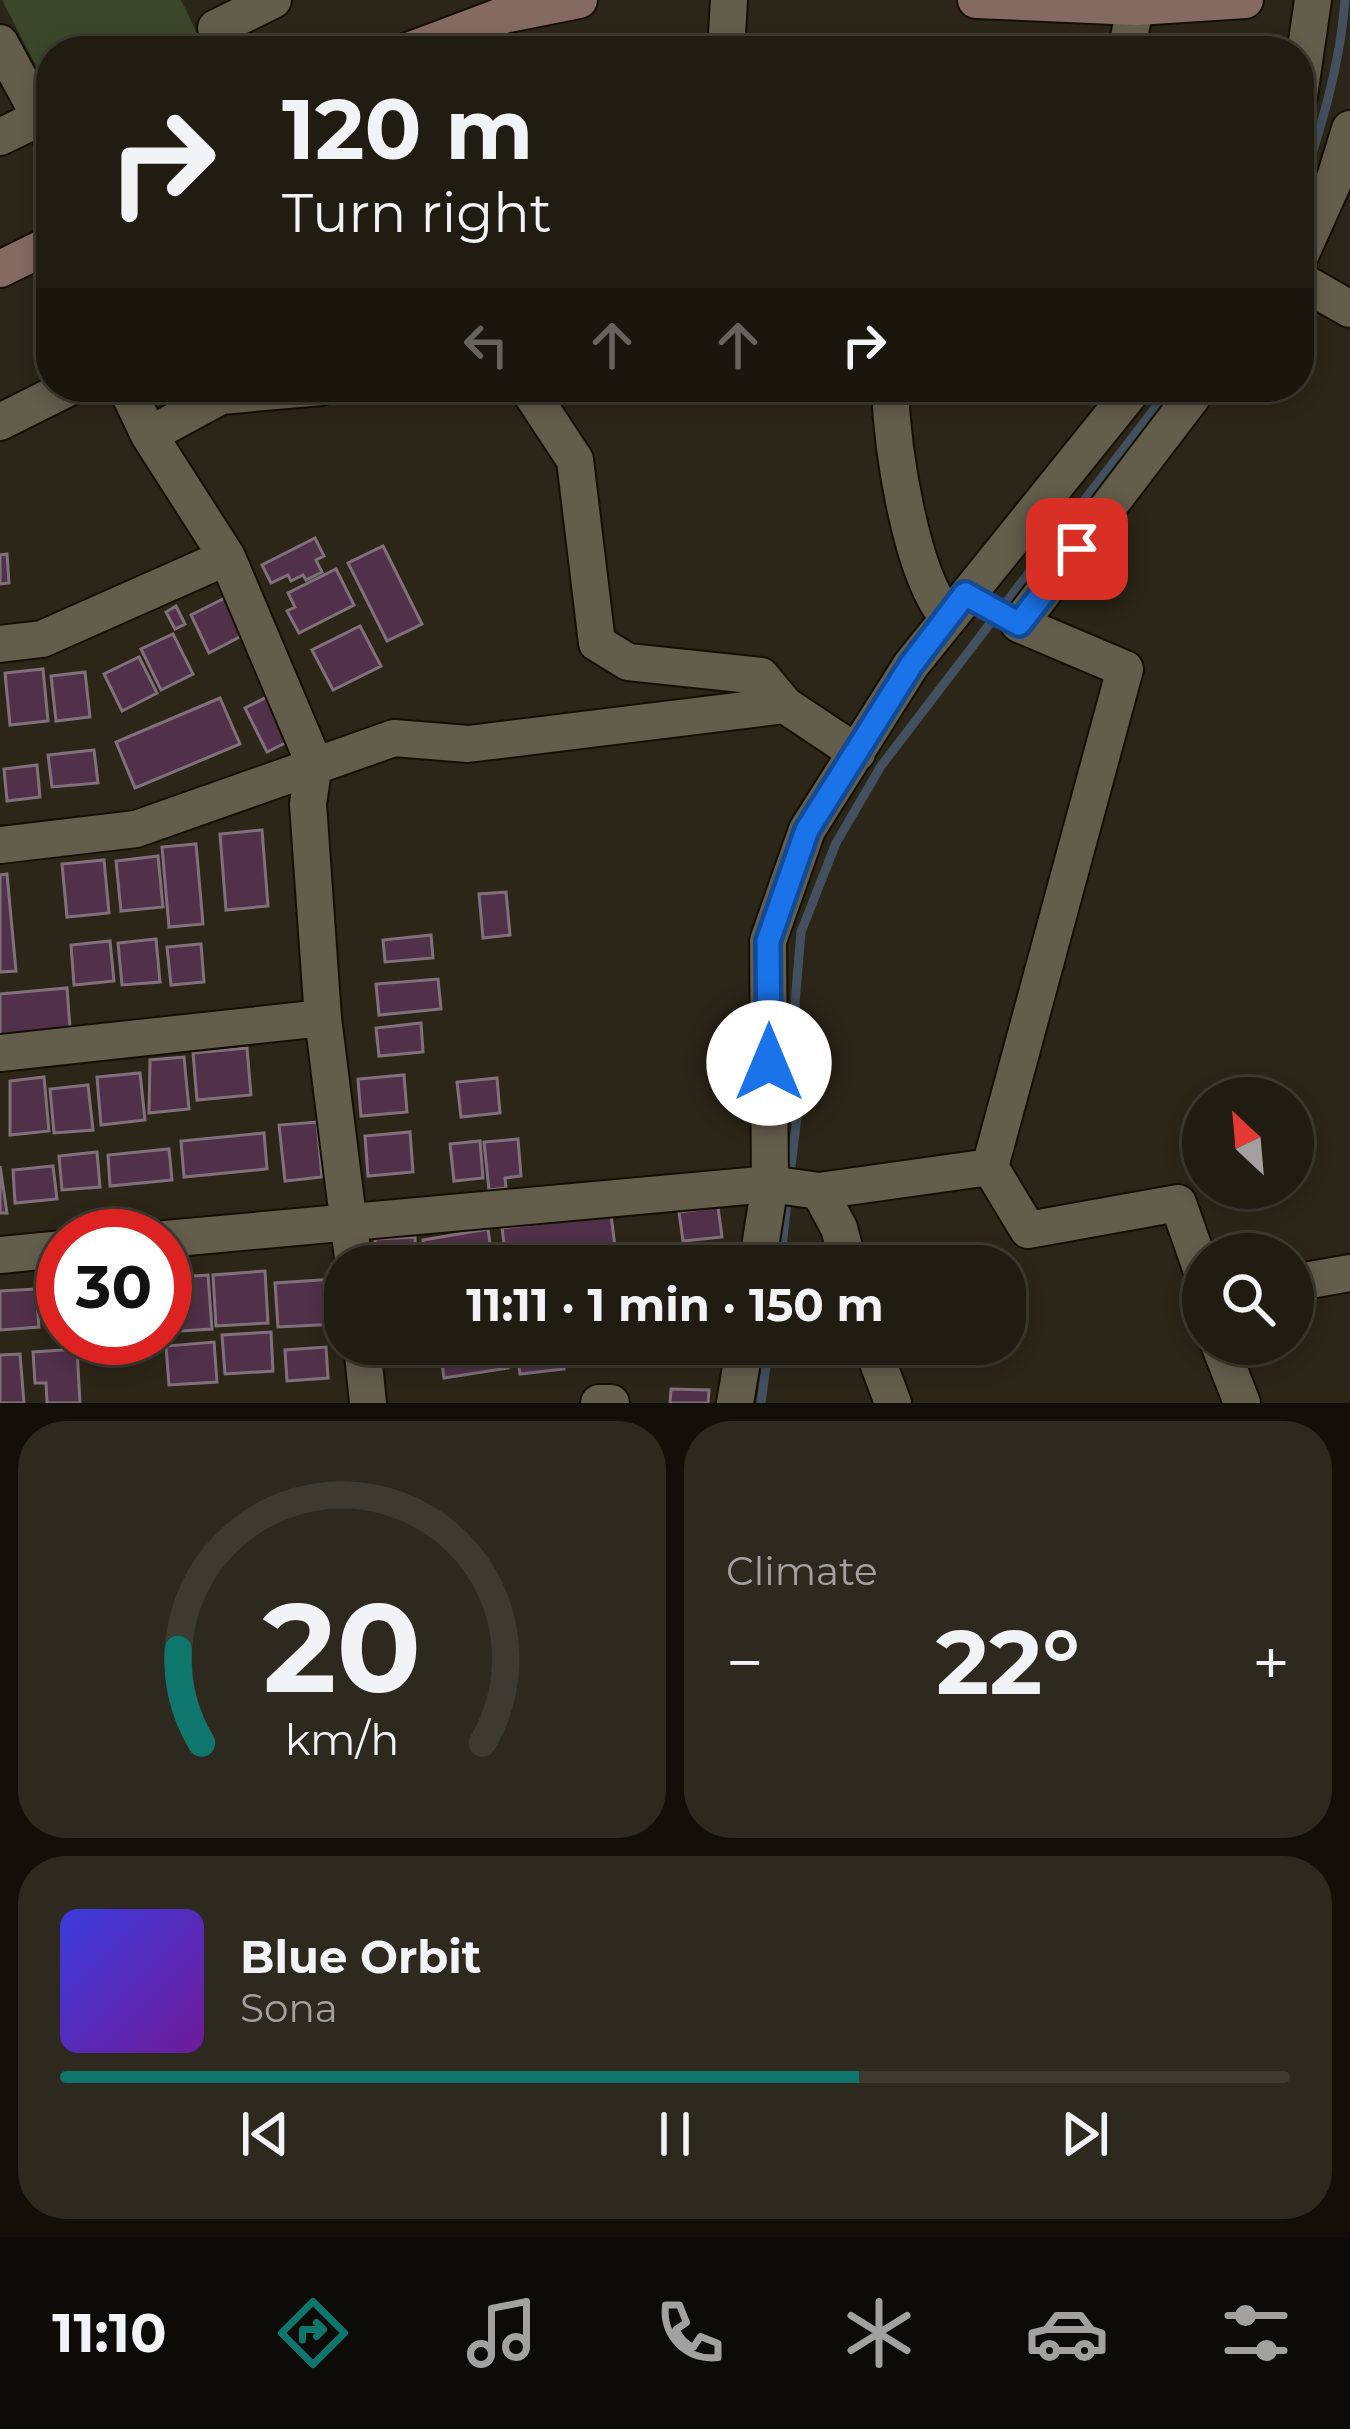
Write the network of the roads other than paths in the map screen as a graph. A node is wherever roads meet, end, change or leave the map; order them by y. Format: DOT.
graph roads {
  1 [pos="273,0"];
  2 [pos="579,0"];
  3 [pos="730,0"];
  4 [pos="976,0"];
  5 [pos="1245,0"];
  6 [pos="1313,0"];
  7 [pos="1137,3"];
  8 [pos="214,26"];
  9 [pos="448,36"];
  10 [pos="727,36"];
  11 [pos="1129,36"];
  12 [pos="1308,36"];
  13 [pos="0,44"];
  14 [pos="36,109"];
  15 [pos="36,129"];
  16 [pos="1350,129"];
  17 [pos="0,137"];
  18 [pos="1343,182"];
  19 [pos="1314,232"];
  20 [pos="36,251"];
  21 [pos="0,269"];
  22 [pos="1314,289"];
  23 [pos="1350,309"];
  24 [pos="40,402"];
  25 [pos="133,402"];
  26 [pos="210,402"];
  27 [pos="537,402"];
  28 [pos="890,402"];
  29 [pos="1123,402"];
  30 [pos="1177,402"];
  31 [pos="0,422"];
  32 [pos="149,435"];
  33 [pos="226,557"];
  34 [pos="957,606"];
  35 [pos="1019,624"];
  36 [pos="0,644"];
  37 [pos="785,706"];
  38 [pos="856,753"];
  39 [pos="314,763"];
  40 [pos="0,845"];
  41 [pos="323,1018"];
  42 [pos="0,1053"];
  43 [pos="990,1167"];
  44 [pos="770,1184"];
  45 [pos="819,1191"];
  46 [pos="349,1221"];
  47 [pos="1189,1233"];
  48 [pos="192,1236"];
  49 [pos="352,1245"];
  50 [pos="760,1245"];
  51 [pos="843,1245"];
  52 [pos="36,1252"];
  53 [pos="0,1255"];
  54 [pos="1350,1273"];
  55 [pos="1314,1279"];
  56 [pos="364,1365"];
  57 [pos="742,1365"];
  58 [pos="879,1365"];
  59 [pos="1228,1365"];
  60 [pos="368,1403"];
  61 [pos="599,1403"];
  62 [pos="611,1403"];
  63 [pos="736,1403"];
  64 [pos="893,1403"];
  65 [pos="1243,1403"];
  1 -- 8 [label="street"];
  2 -- 9 [label="street"];
  3 -- 10 [label="street"];
  4 -- 7 [label="street"];
  5 -- 7 [label="street"];
  6 -- 12 [label="street"];
  7 -- 11 [label="street"];
  13 -- 14 [label="street"];
  15 -- 17 [label="street"];
  16 -- 18 [label="street"];
  18 -- 19 [label="street"];
  20 -- 21 [label="street"];
  22 -- 23 [label="street"];
  24 -- 31 [label="street"];
  25 -- 32 [label="street"];
  26 -- 32 [label="street"];
  27 -- 37 [label="street"];
  28 -- 34 [label="street"];
  29 -- 34 [label="street"];
  30 -- 35 [label="street"];
  32 -- 33 [label="street"];
  33 -- 36 [label="street"];
  33 -- 39 [label="street"];
  34 -- 35 [label="street"];
  34 -- 38 [label="street"];
  35 -- 43 [label="street"];
  37 -- 38 [label="street"];
  37 -- 39 [label="street"];
  38 -- 44 [label="street"];
  39 -- 40 [label="street"];
  39 -- 41 [label="street"];
  41 -- 42 [label="street"];
  41 -- 46 [label="street"];
  43 -- 45 [label="street"];
  43 -- 47 [label="street"];
  44 -- 45 [label="street"];
  44 -- 46 [label="street"];
  44 -- 50 [label="street"];
  45 -- 51 [label="street"];
  46 -- 48 [label="street"];
  46 -- 49 [label="street"];
  52 -- 53 [label="street"];
  54 -- 55 [label="street"];
  56 -- 60 [label="street"];
  57 -- 63 [label="street"];
  58 -- 64 [label="street"];
  59 -- 65 [label="street"];
  61 -- 62 [label="street"];
}
